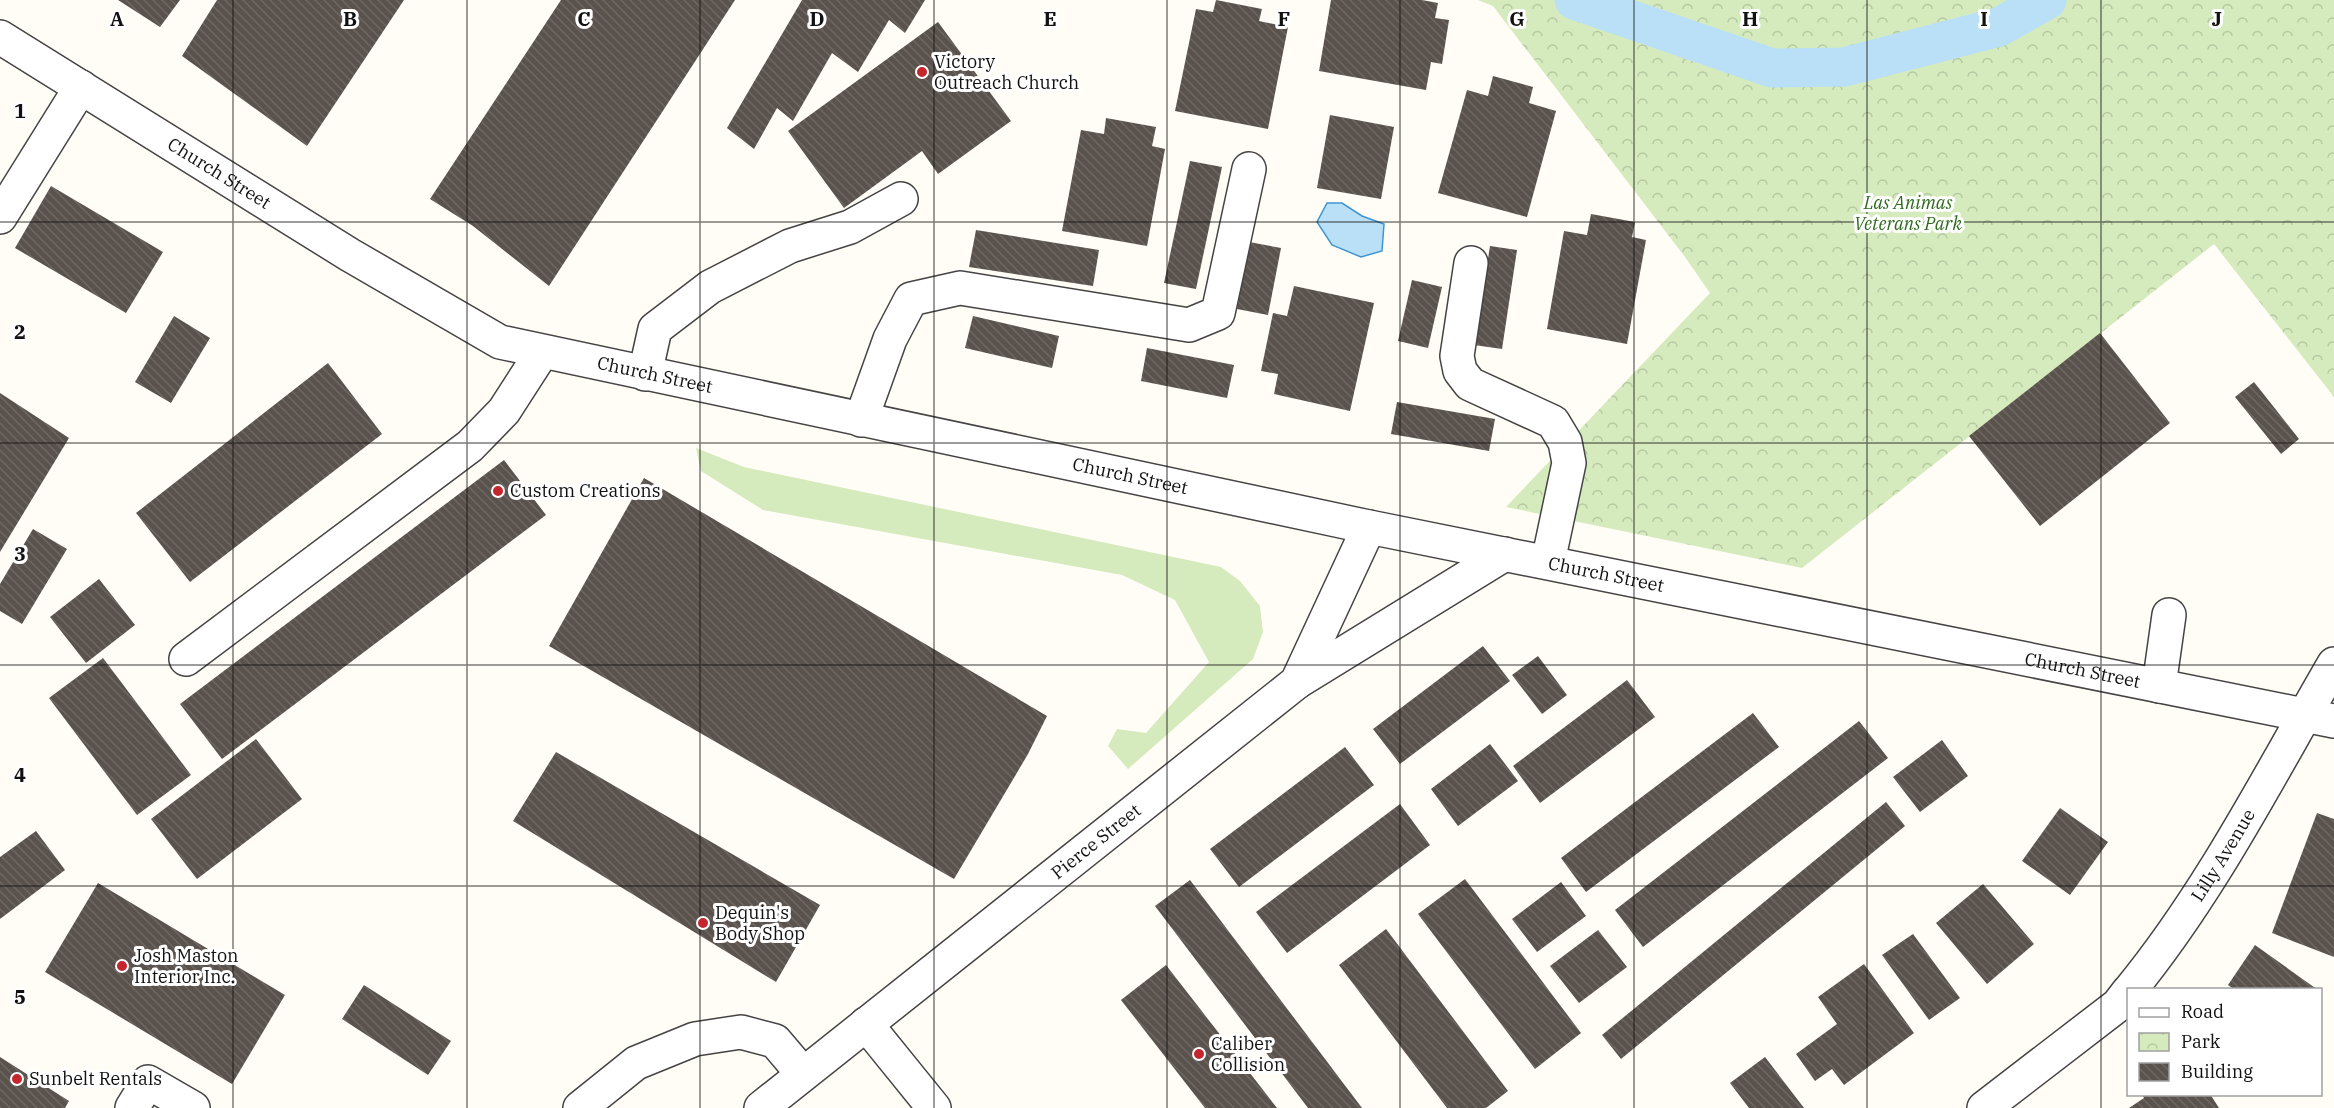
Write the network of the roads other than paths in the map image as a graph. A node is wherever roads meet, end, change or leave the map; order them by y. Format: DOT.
graph roads {
  1 [pos="0,37"];
  2 [pos="81,87"];
  3 [pos="1249,169"];
  4 [pos="901,200"];
  5 [pos="0,216"];
  6 [pos="1471,263"];
  7 [pos="542,352"];
  8 [pos="645,374"];
  9 [pos="861,420"];
  10 [pos="1370,527"];
  11 [pos="1505,554"];
  12 [pos="1548,562"];
  13 [pos="2169,615"];
  14 [pos="186,659"];
  15 [pos="2334,664"];
  16 [pos="1297,682"];
  17 [pos="2159,686"];
  18 [pos="2320,718"];
  19 [pos="2131,988"];
  20 [pos="2127,994"];
  21 [pos="866,1024"];
  22 [pos="803,1074"];
  23 [pos="132,1108"];
  24 [pos="193,1108"];
  25 [pos="580,1108"];
  26 [pos="761,1108"];
  27 [pos="933,1108"];
  28 [pos="1984,1108"];
  1 -- 2 [label="street, Church Street"];
  2 -- 5 [label="street"];
  2 -- 7 [label="street, Church Street"];
  3 -- 9 [label="street"];
  4 -- 8 [label="street"];
  6 -- 12 [label="street"];
  7 -- 8 [label="street, Church Street"];
  7 -- 14 [label="street"];
  8 -- 9 [label="street, Church Street"];
  9 -- 10 [label="street, Church Street"];
  10 -- 11 [label="street, Church Street"];
  10 -- 16 [label="street, Pierce Street"];
  11 -- 12 [label="street, Church Street"];
  11 -- 16 [label="street"];
  12 -- 17 [label="street, Church Street"];
  13 -- 17 [label="street"];
  15 -- 18 [label="street, Lilly Avenue"];
  16 -- 21 [label="street, Pierce Street"];
  17 -- 18 [label="street, Church Street"];
  18 -- 19 [label="street, Lilly Avenue"];
  20 -- 28 [label="street, Lilly Avenue"];
  21 -- 22 [label="street, Pierce Street"];
  21 -- 27 [label="street"];
  22 -- 25 [label="street"];
  22 -- 26 [label="street, Pierce Street"];
  23 -- 24 [label="street"];
}
